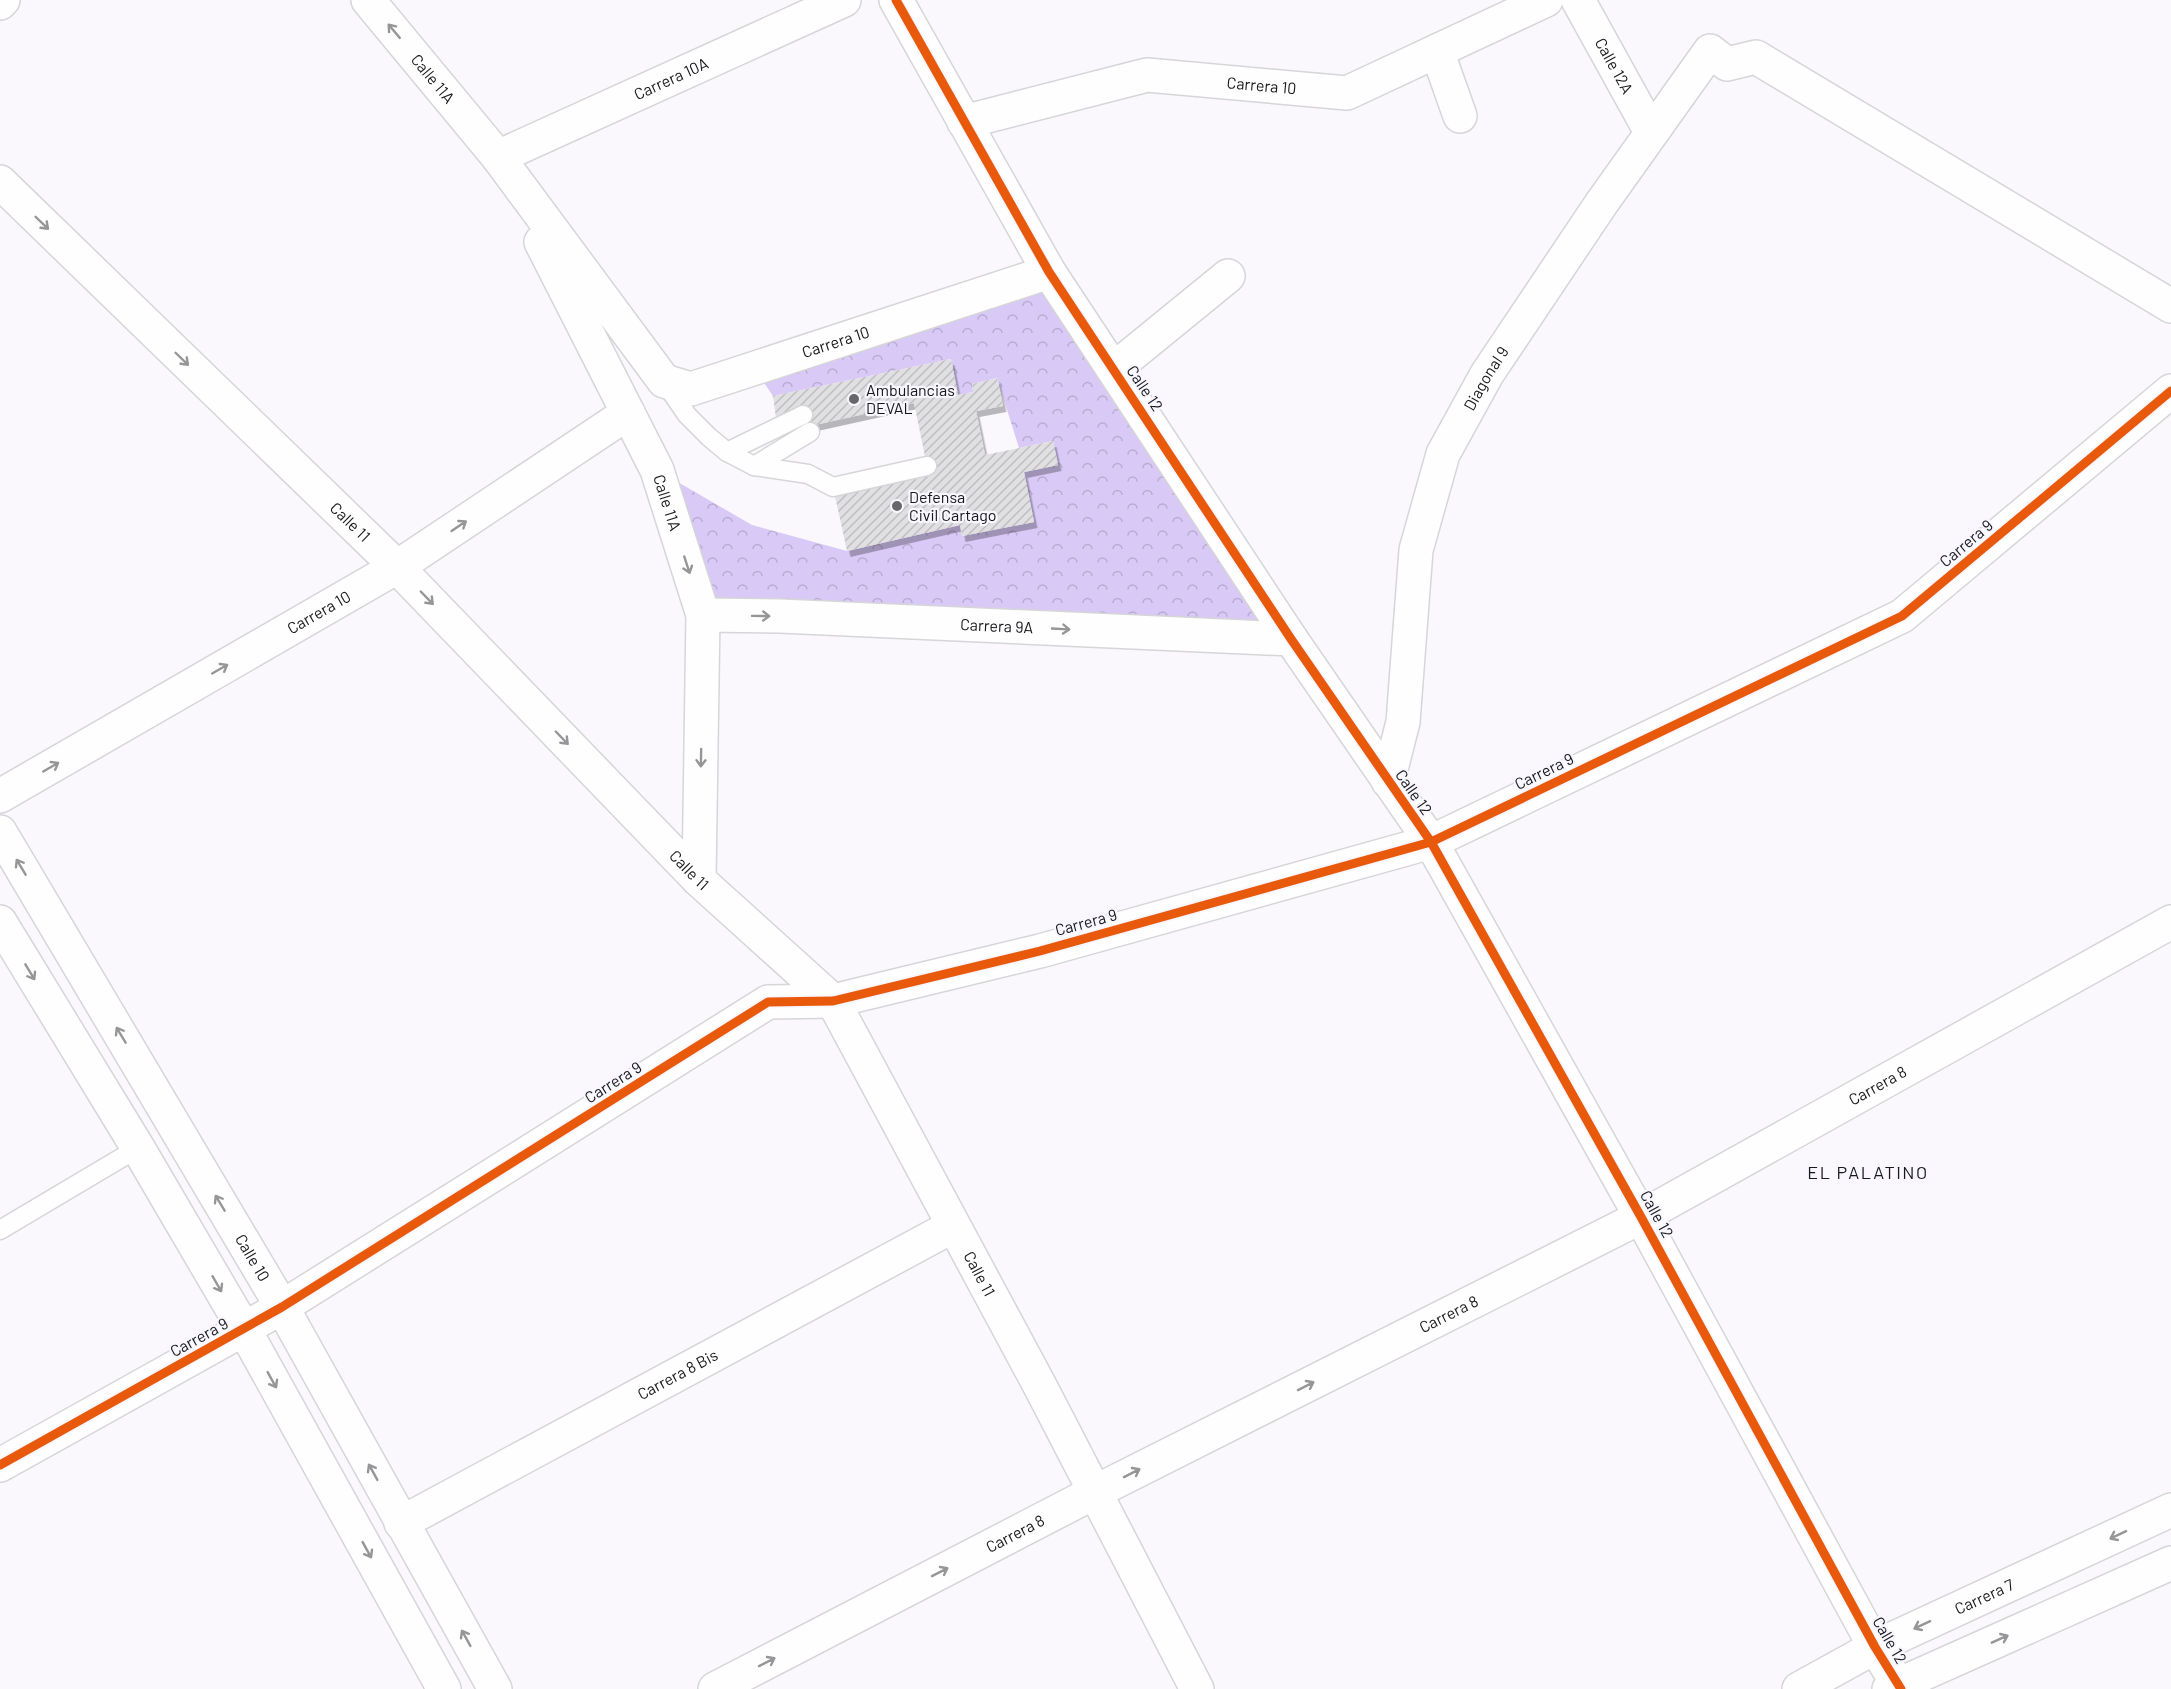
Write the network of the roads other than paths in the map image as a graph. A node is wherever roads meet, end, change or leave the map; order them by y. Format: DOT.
graph roads {
  1 [pos="368,0"];
  2 [pos="844,0"];
  3 [pos="896,0"];
  4 [pos="1546,0"];
  5 [pos="1578,0"];
  6 [pos="1437,51"];
  7 [pos="1460,116"];
  8 [pos="964,122"];
  9 [pos="1651,132"];
  10 [pos="498,157"];
  11 [pos="0,182"];
  12 [pos="1049,272"];
  13 [pos="1228,276"];
  14 [pos="2171,306"];
  15 [pos="1114,369"];
  16 [pos="677,385"];
  17 [pos="2171,392"];
  18 [pos="628,413"];
  19 [pos="803,415"];
  20 [pos="810,432"];
  21 [pos="727,452"];
  22 [pos="754,466"];
  23 [pos="927,466"];
  24 [pos="397,567"];
  25 [pos="703,615"];
  26 [pos="1291,639"];
  27 [pos="1388,781"];
  28 [pos="0,796"];
  29 [pos="0,832"];
  30 [pos="1431,842"];
  31 [pos="699,880"];
  32 [pos="0,922"];
  33 [pos="2171,922"];
  34 [pos="833,1001"];
  35 [pos="138,1148"];
  36 [pos="1641,1217"];
  37 [pos="953,1226"];
  38 [pos="0,1230"];
  39 [pos="282,1307"];
  40 [pos="244,1329"];
  41 [pos="3,1456"];
  42 [pos="1095,1492"];
  43 [pos="2171,1510"];
  44 [pos="401,1524"];
  45 [pos="2171,1563"];
  46 [pos="1875,1647"];
  47 [pos="1896,1687"];
  48 [pos="444,1689"];
  49 [pos="495,1689"];
  50 [pos="715,1689"];
  51 [pos="1197,1689"];
  52 [pos="1799,1689"];
  10 -- 1 [label="street, Calle 11A, one-way"];
  2 -- 10 [label="street, Carrera 10A"];
  3 -- 8 [label="street, Calle 12"];
  4 -- 6 [label="street, Carrera 10"];
  5 -- 9 [label="street, Calle 12A"];
  6 -- 7 [label="street"];
  6 -- 8 [label="street, Carrera 10"];
  8 -- 12 [label="street, Calle 12"];
  9 -- 14 [label="street, Diagonal 9"];
  9 -- 27 [label="street, Diagonal 9"];
  10 -- 16 [label="street, Calle 11A"];
  10 -- 18 [label="street, Calle 11A"];
  11 -- 24 [label="street, Calle 11, one-way"];
  12 -- 15 [label="street, Calle 12"];
  12 -- 16 [label="street, Carrera 10"];
  13 -- 15 [label="street"];
  15 -- 26 [label="street, Calle 12"];
  16 -- 21 [label="lane"];
  17 -- 30 [label="street, Carrera 9"];
  24 -- 18 [label="street, Carrera 10, one-way"];
  18 -- 25 [label="street, Calle 11A, one-way"];
  19 -- 21 [label="lane"];
  20 -- 22 [label="lane"];
  21 -- 22 [label="lane"];
  22 -- 23 [label="lane"];
  28 -- 24 [label="street, Carrera 10, one-way"];
  24 -- 31 [label="street, Calle 11, one-way"];
  25 -- 26 [label="street, Carrera 9A, one-way"];
  25 -- 31 [label="street, Calle 11A, one-way"];
  26 -- 27 [label="street, Calle 12"];
  27 -- 30 [label="street, Calle 12"];
  39 -- 29 [label="street, Calle 10, one-way"];
  30 -- 34 [label="street, Carrera 9"];
  30 -- 36 [label="street, Calle 12"];
  31 -- 34 [label="street, Calle 11"];
  32 -- 35 [label="street, one-way"];
  33 -- 36 [label="street, Carrera 8"];
  34 -- 37 [label="street, Calle 11"];
  34 -- 39 [label="street, Carrera 9"];
  35 -- 38 [label="lane"];
  35 -- 40 [label="street, one-way"];
  42 -- 36 [label="street, Carrera 8, one-way"];
  36 -- 46 [label="street, Calle 12"];
  37 -- 42 [label="street, Calle 11"];
  37 -- 44 [label="street, Carrera 8 Bis"];
  39 -- 40 [label="street, Carrera 9"];
  44 -- 39 [label="street, Calle 10, one-way"];
  40 -- 41 [label="street, Carrera 9"];
  40 -- 48 [label="street, one-way"];
  50 -- 42 [label="street, Carrera 8, one-way"];
  42 -- 51 [label="street, Calle 11"];
  43 -- 46 [label="street, Carrera 7, one-way"];
  49 -- 44 [label="street, Calle 10, one-way"];
  47 -- 45 [label="street, one-way"];
  46 -- 47 [label="street, Calle 12"];
  46 -- 52 [label="street, Carrera 7"];
}
